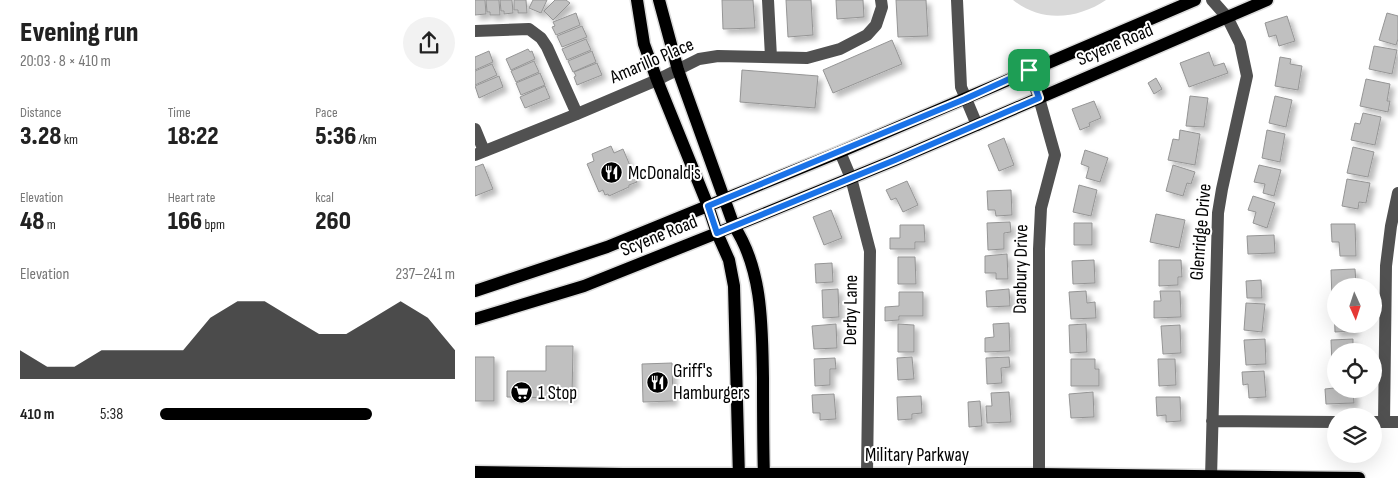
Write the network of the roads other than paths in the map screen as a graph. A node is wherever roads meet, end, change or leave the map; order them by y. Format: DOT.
graph roads {
  1 [pos="637,0"];
  2 [pos="659,0"];
  3 [pos="768,0"];
  4 [pos="881,0"];
  5 [pos="957,0"];
  6 [pos="1195,0"];
  7 [pos="1212,0"];
  8 [pos="1267,0"];
  9 [pos="1227,17"];
  10 [pos="475,31"];
  11 [pos="771,58"];
  12 [pos="678,70"];
  13 [pos="1029,70"];
  14 [pos="657,80"];
  15 [pos="1039,98"];
  16 [pos="965,99"];
  17 [pos="577,114"];
  18 [pos="977,125"];
  19 [pos="475,129"];
  20 [pos="840,152"];
  21 [pos="480,153"];
  22 [pos="851,178"];
  23 [pos="1398,193"];
  24 [pos="725,199"];
  25 [pos="708,206"];
  26 [pos="735,226"];
  27 [pos="717,233"];
  28 [pos="475,291"];
  29 [pos="475,319"];
  30 [pos="1380,408"];
  31 [pos="1212,421"];
  32 [pos="1327,422"];
  33 [pos="1382,422"];
  34 [pos="1398,422"];
  35 [pos="475,472"];
  36 [pos="867,474"];
  37 [pos="496,475"];
  38 [pos="739,476"];
  39 [pos="764,476"];
  40 [pos="1039,476"];
  41 [pos="1211,477"];
  42 [pos="1359,478"];
  1 -- 14 [label="main road"];
  2 -- 12 [label="main road"];
  3 -- 11 [label="street"];
  4 -- 11 [label="street, Amarillo Place"];
  5 -- 16 [label="street"];
  6 -- 13 [label="main road, Scyene Road"];
  7 -- 9 [label="street, Glenridge Drive"];
  8 -- 9 [label="main road, Scyene Road"];
  9 -- 15 [label="main road, Scyene Road"];
  9 -- 31 [label="street, Glenridge Drive"];
  10 -- 17 [label="street"];
  11 -- 12 [label="street, Amarillo Place"];
  12 -- 14 [label="street, Amarillo Place"];
  12 -- 24 [label="main road"];
  13 -- 15 [label="street, Danbury Drive"];
  13 -- 16 [label="main road, Scyene Road"];
  14 -- 17 [label="street, Amarillo Place"];
  14 -- 25 [label="main road"];
  15 -- 18 [label="main road, Scyene Road"];
  15 -- 40 [label="street, Danbury Drive"];
  16 -- 18 [label="street"];
  16 -- 20 [label="main road, Scyene Road"];
  17 -- 21 [label="street, Amarillo Place"];
  18 -- 22 [label="main road, Scyene Road"];
  19 -- 21 [label="street"];
  20 -- 22 [label="street, Derby Lane"];
  20 -- 24 [label="main road, Scyene Road"];
  22 -- 26 [label="main road, Scyene Road"];
  22 -- 36 [label="street, Derby Lane"];
  23 -- 30 [label="street"];
  24 -- 25 [label="main road, Scyene Road"];
  24 -- 26 [label="main road"];
  25 -- 27 [label="main road"];
  25 -- 28 [label="main road, Scyene Road"];
  26 -- 27 [label="main road, Scyene Road"];
  26 -- 39 [label="main road"];
  27 -- 29 [label="main road, Scyene Road"];
  27 -- 38 [label="main road"];
  31 -- 32 [label="street"];
  31 -- 41 [label="street, Glenridge Drive"];
  33 -- 34 [label="street"];
  35 -- 37 [label="main road, Military Parkway"];
  36 -- 39 [label="main road, Military Parkway"];
  36 -- 40 [label="main road, Military Parkway"];
  37 -- 38 [label="main road, Military Parkway"];
  38 -- 39 [label="main road, Military Parkway"];
  40 -- 41 [label="main road, Military Parkway"];
  41 -- 42 [label="main road, Military Parkway"];
}
